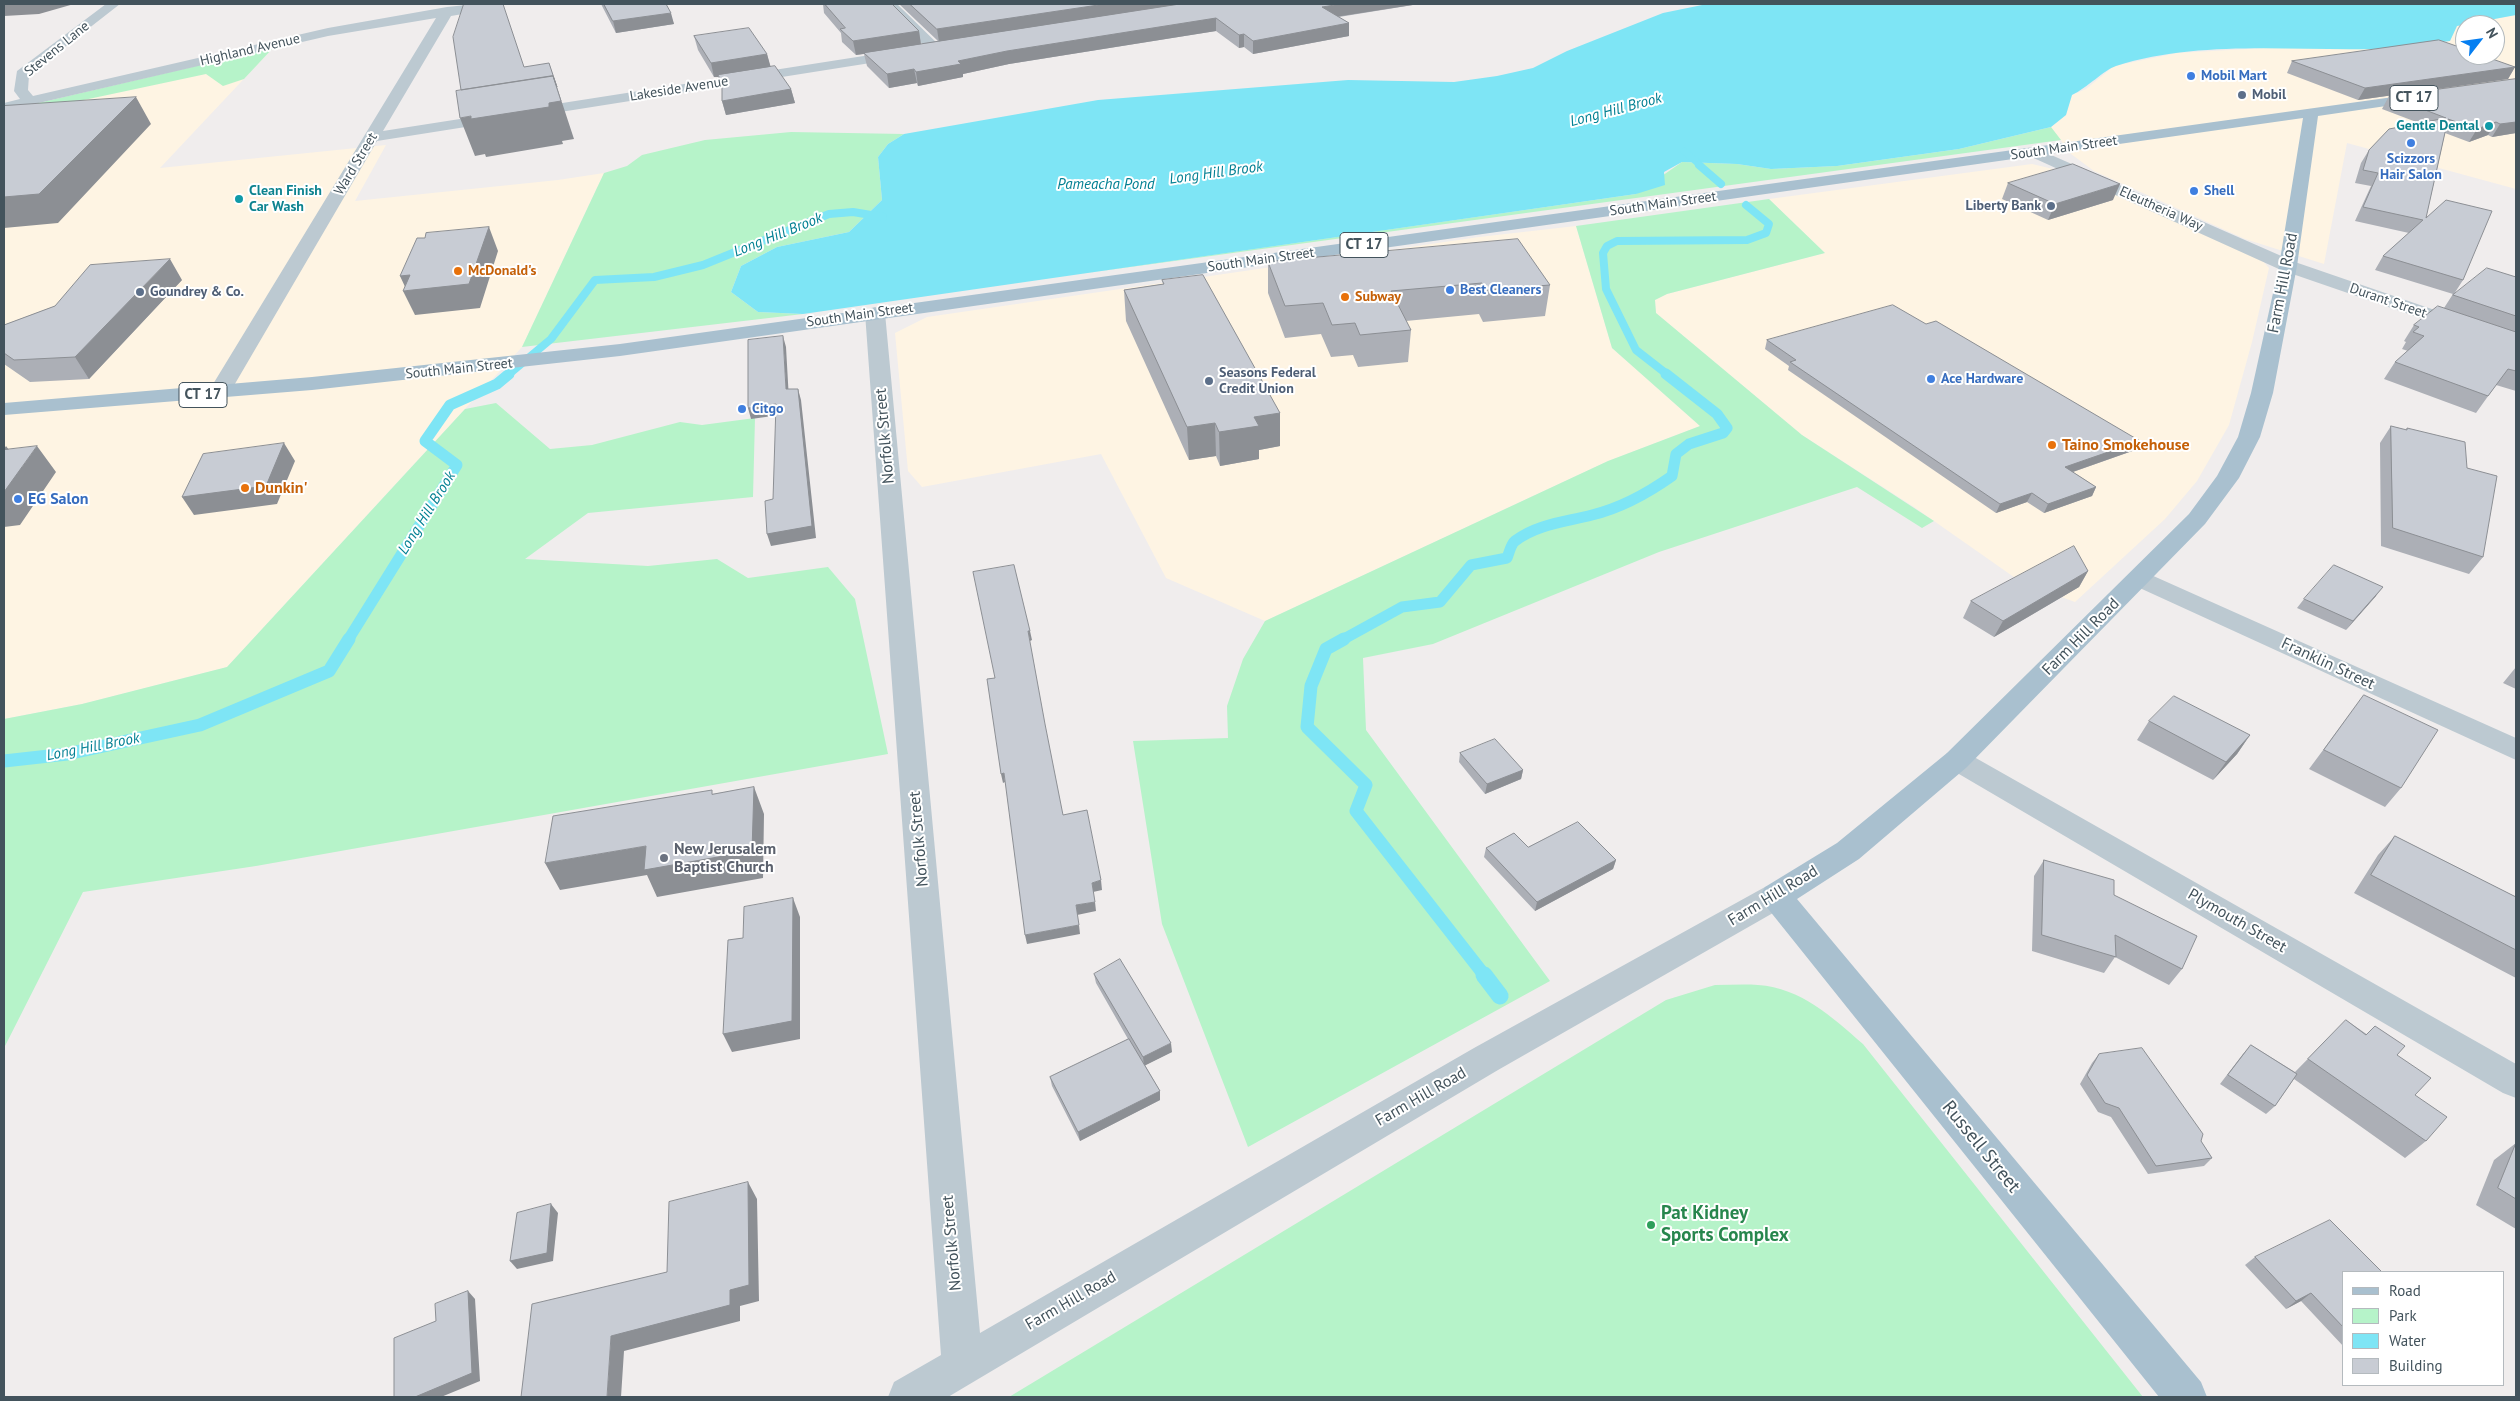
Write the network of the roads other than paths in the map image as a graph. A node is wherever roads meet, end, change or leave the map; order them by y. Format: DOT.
graph roads {
  1 [pos="114,4"];
  2 [pos="497,4"];
  3 [pos="890,4"];
  4 [pos="447,11"];
  5 [pos="2433,96"];
  6 [pos="30,101"];
  7 [pos="4,107"];
  8 [pos="2311,113"];
  9 [pos="373,138"];
  10 [pos="2033,152"];
  11 [pos="2288,266"];
  12 [pos="875,313"];
  13 [pos="2516,345"];
  14 [pos="218,394"];
  15 [pos="4,409"];
  16 [pos="2140,578"];
  17 [pos="2516,750"];
  18 [pos="1957,760"];
  19 [pos="1776,896"];
  20 [pos="2516,1082"];
  21 [pos="962,1366"];
  22 [pos="909,1397"];
  23 [pos="2186,1397"];
  1 -- 6 [label="street, Stevens Lane"];
  2 -- 4 [label="street, Highland Avenue"];
  3 -- 9 [label="street, Lakeside Avenue"];
  4 -- 6 [label="street, Highland Avenue"];
  4 -- 9 [label="street, Ward Street"];
  5 -- 8 [label="main road, South Main Street / CT 17"];
  6 -- 7 [label="street, Highland Avenue"];
  8 -- 10 [label="main road, South Main Street / CT 17"];
  8 -- 11 [label="main road, Farm Hill Road"];
  9 -- 14 [label="street, Ward Street"];
  10 -- 11 [label="street, Eleutheria Way"];
  10 -- 12 [label="main road, South Main Street / CT 17"];
  11 -- 13 [label="street, Durant Street"];
  11 -- 16 [label="main road, Farm Hill Road"];
  12 -- 14 [label="main road, South Main Street / CT 17"];
  12 -- 21 [label="street, Norfolk Street"];
  14 -- 15 [label="main road, South Main Street / CT 17"];
  16 -- 17 [label="street, Franklin Street"];
  16 -- 18 [label="main road, Farm Hill Road"];
  18 -- 19 [label="main road, Farm Hill Road"];
  18 -- 20 [label="street, Plymouth Street"];
  19 -- 21 [label="street, Farm Hill Road"];
  19 -- 23 [label="main road, Russell Street"];
  21 -- 22 [label="street, Farm Hill Road"];
}
